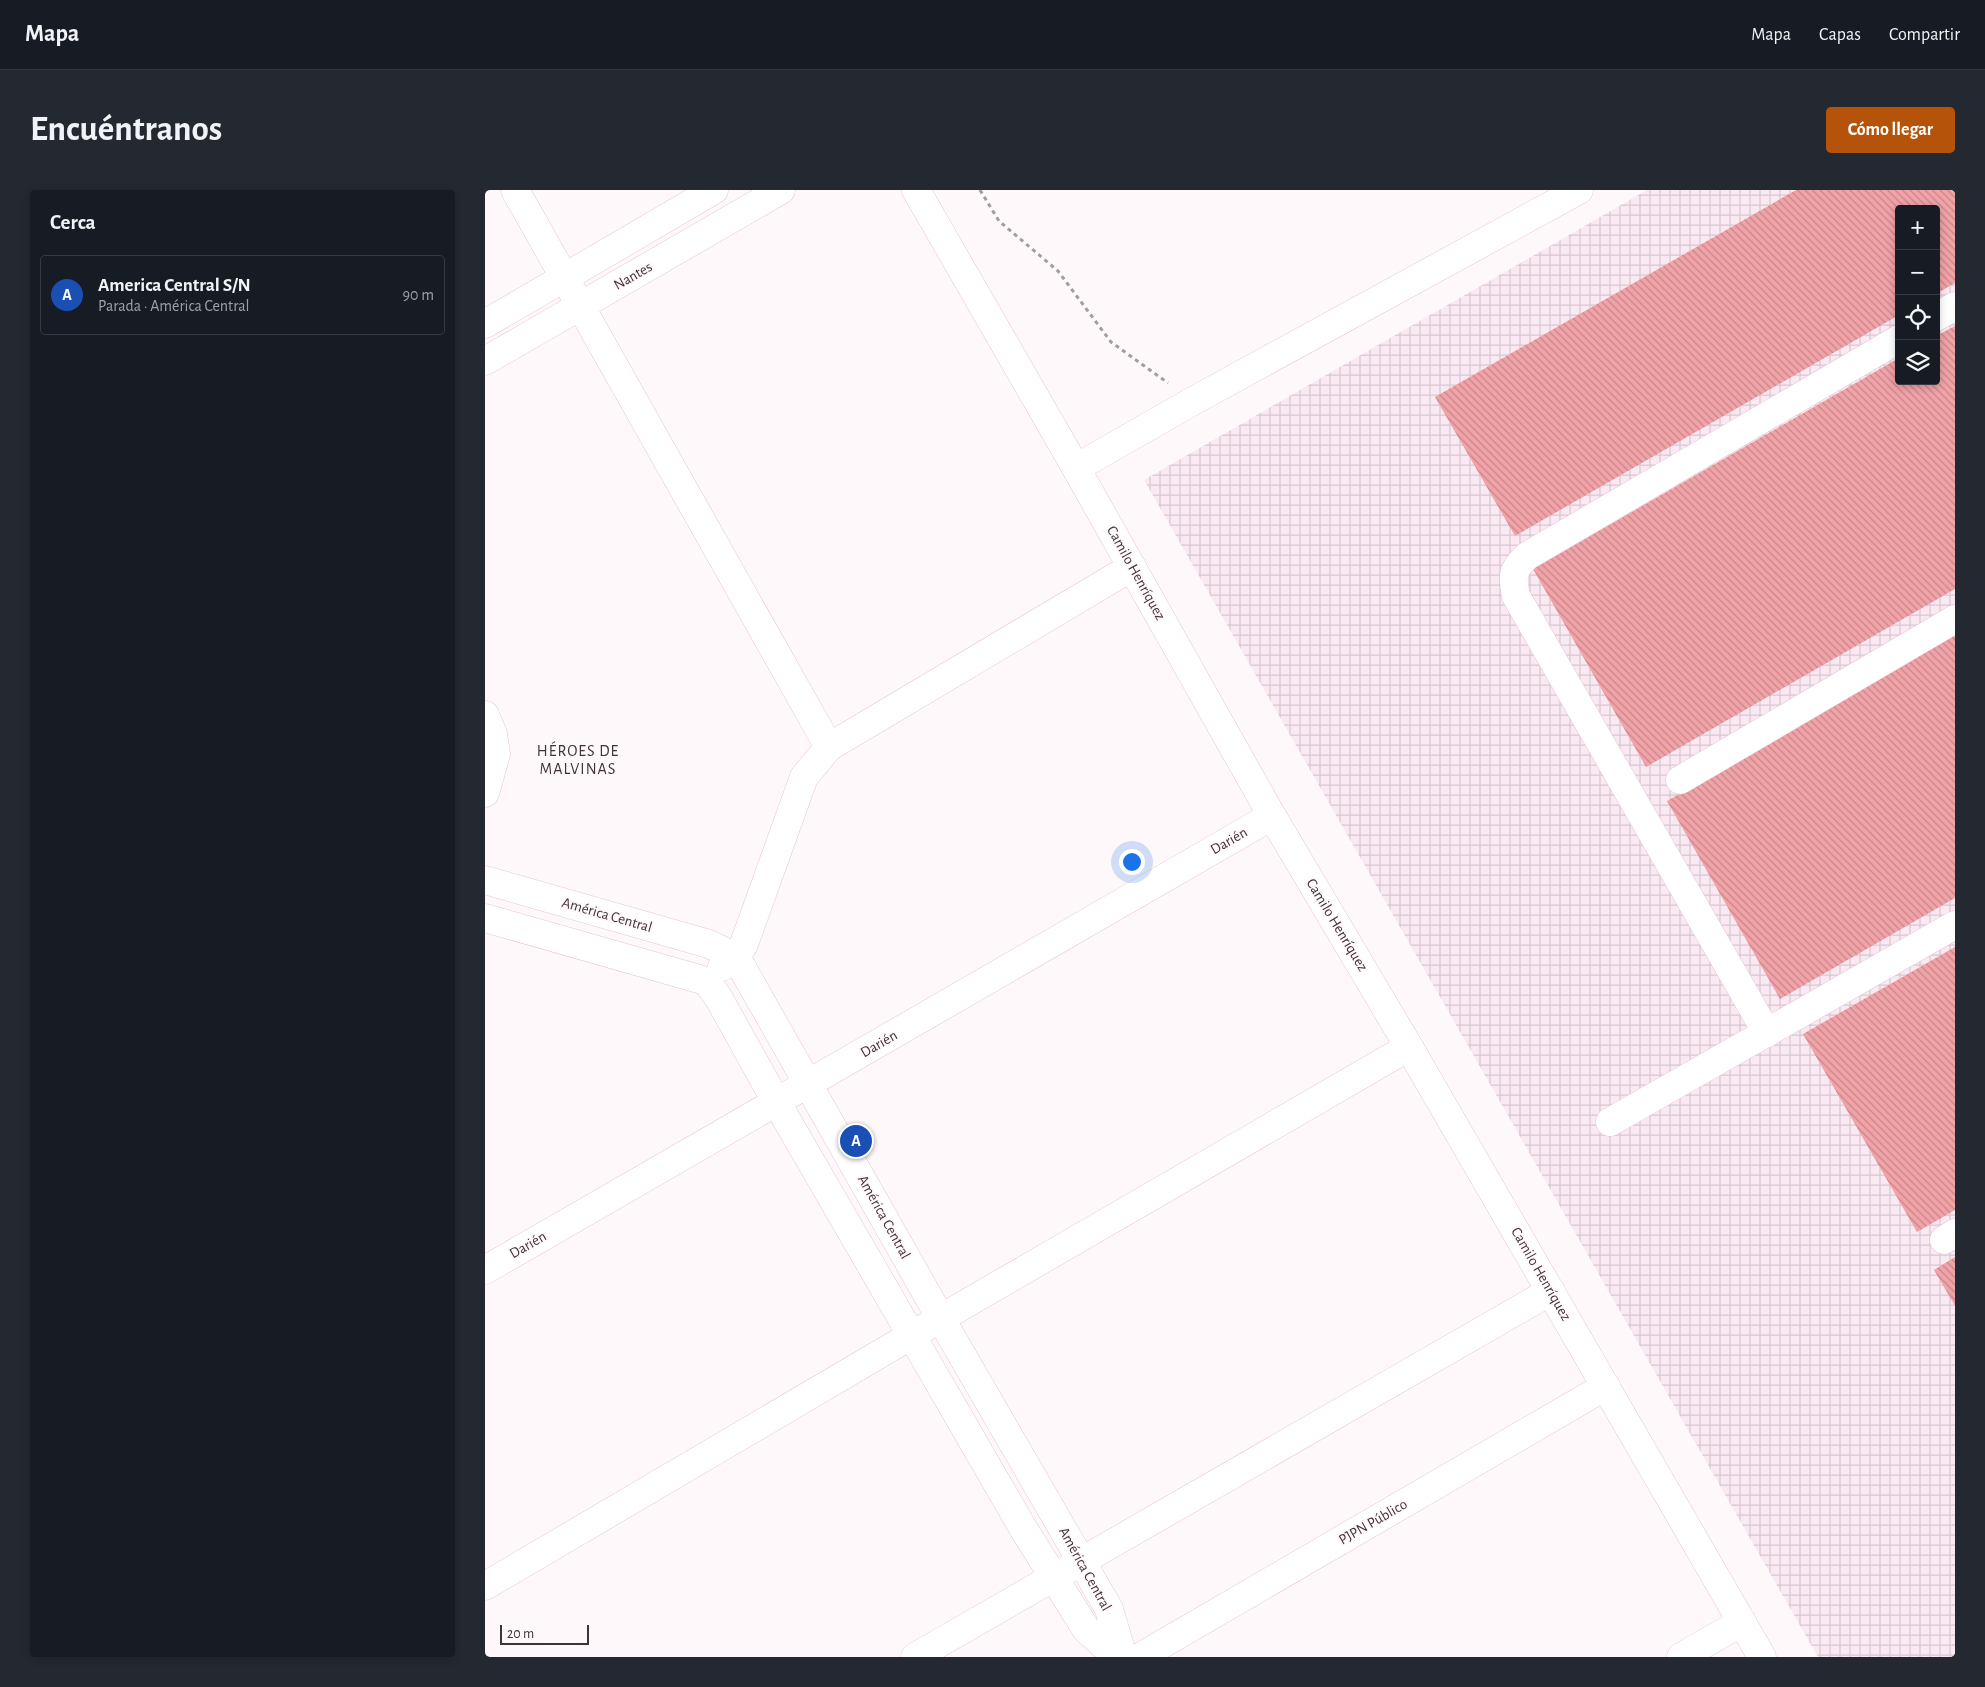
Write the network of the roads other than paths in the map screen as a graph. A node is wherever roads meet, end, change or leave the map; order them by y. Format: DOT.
graph roads {
  1 [pos="515,190"];
  2 [pos="714,190"];
  3 [pos="781,190"];
  4 [pos="916,190"];
  5 [pos="1579,190"];
  6 [pos="566,278"];
  7 [pos="581,306"];
  8 [pos="1955,306"];
  9 [pos="1940,315"];
  10 [pos="485,324"];
  11 [pos="1897,340"];
  12 [pos="485,361"];
  13 [pos="1076,468"];
  14 [pos="1132,567"];
  15 [pos="1955,619"];
  16 [pos="485,715"];
  17 [pos="829,747"];
  18 [pos="1680,780"];
  19 [pos="485,793"];
  20 [pos="1272,816"];
  21 [pos="485,880"];
  22 [pos="485,918"];
  23 [pos="1955,924"];
  24 [pos="735,957"];
  25 [pos="706,980"];
  26 [pos="1767,1033"];
  27 [pos="1409,1047"];
  28 [pos="809,1085"];
  29 [pos="777,1103"];
  30 [pos="1610,1122"];
  31 [pos="485,1270"];
  32 [pos="1551,1290"];
  33 [pos="941,1319"];
  34 [pos="912,1335"];
  35 [pos="1606,1386"];
  36 [pos="1081,1561"];
  37 [pos="1054,1577"];
  38 [pos="485,1586"];
  39 [pos="1742,1622"];
  40 [pos="915,1657"];
  41 [pos="1117,1657"];
  42 [pos="1123,1657"];
  43 [pos="1139,1657"];
  44 [pos="1681,1657"];
  45 [pos="1762,1657"];
  1 -- 6 [label="street"];
  2 -- 6 [label="street"];
  3 -- 7 [label="street, Nantes"];
  4 -- 13 [label="street, Camilo Henríquez"];
  5 -- 13 [label="street"];
  6 -- 7 [label="street"];
  6 -- 10 [label="street"];
  7 -- 12 [label="street, Nantes"];
  7 -- 17 [label="street"];
  8 -- 9 [label="street"];
  11 -- 26 [label="street"];
  13 -- 14 [label="street, Camilo Henríquez"];
  14 -- 17 [label="street"];
  14 -- 20 [label="street, Camilo Henríquez"];
  15 -- 18 [label="street"];
  16 -- 19 [label="street"];
  17 -- 24 [label="street"];
  20 -- 27 [label="street, Camilo Henríquez"];
  20 -- 28 [label="street, Darién"];
  21 -- 24 [label="street, América Central"];
  22 -- 25 [label="street"];
  23 -- 26 [label="street"];
  24 -- 25 [label="street"];
  24 -- 28 [label="street, América Central"];
  25 -- 29 [label="street, América Central"];
  26 -- 30 [label="street"];
  27 -- 32 [label="street, Camilo Henríquez"];
  27 -- 33 [label="street"];
  28 -- 29 [label="street, Darién"];
  28 -- 33 [label="street, América Central"];
  29 -- 31 [label="street, Darién"];
  29 -- 34 [label="street, América Central"];
  32 -- 35 [label="street, Camilo Henríquez"];
  32 -- 36 [label="street"];
  33 -- 34 [label="street"];
  33 -- 36 [label="street, América Central"];
  34 -- 37 [label="street, América Central"];
  34 -- 38 [label="street"];
  35 -- 39 [label="street, Camilo Henríquez"];
  35 -- 43 [label="street, PJPN Público"];
  36 -- 37 [label="street"];
  36 -- 42 [label="street, América Central"];
  37 -- 40 [label="street"];
  37 -- 41 [label="street, América Central"];
  39 -- 44 [label="street"];
  39 -- 45 [label="street, Camilo Henríquez"];
}
